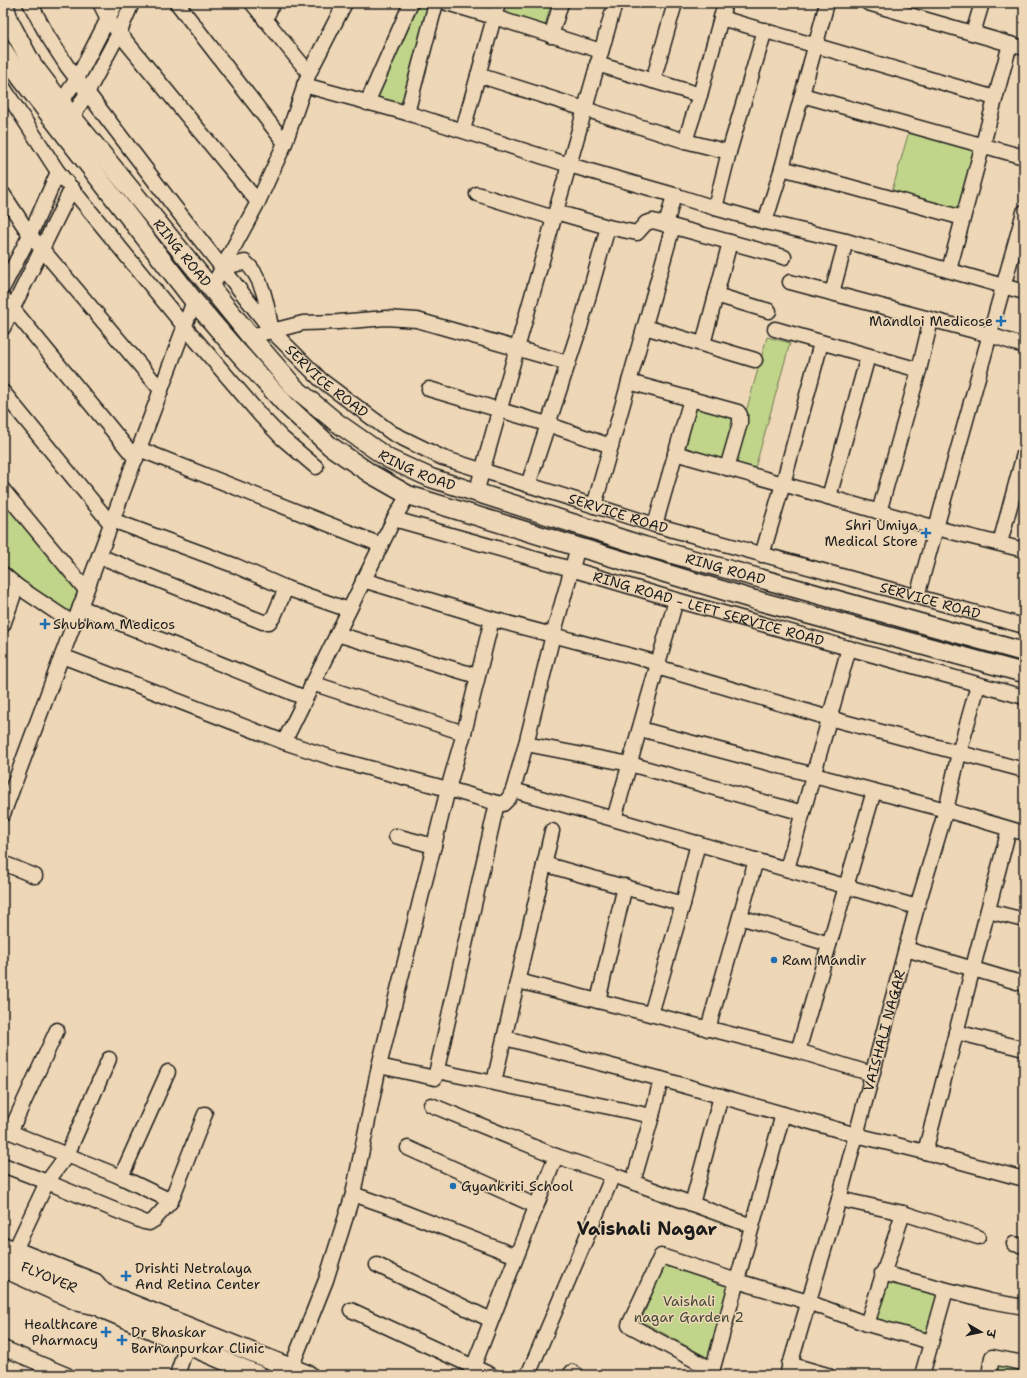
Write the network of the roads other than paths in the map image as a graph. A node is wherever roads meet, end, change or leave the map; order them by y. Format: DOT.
graph roads {
  1 [pos="4,3"];
  2 [pos="30,3"];
  3 [pos="100,3"];
  4 [pos="116,3"];
  5 [pos="132,3"];
  6 [pos="177,3"];
  7 [pos="252,3"];
  8 [pos="273,3"];
  9 [pos="345,3"];
  10 [pos="411,3"];
  11 [pos="436,3"];
  12 [pos="447,3"];
  13 [pos="498,3"];
  14 [pos="561,3"];
  15 [pos="615,3"];
  16 [pos="675,3"];
  17 [pos="725,3"];
  18 [pos="827,3"];
  19 [pos="868,3"];
  20 [pos="982,3"];
  21 [pos="494,17"];
  22 [pos="721,18"];
  23 [pos="108,19"];
  24 [pos="265,20"];
  25 [pos="765,30"];
  26 [pos="119,33"];
  27 [pos="973,33"];
  28 [pos="551,36"];
  29 [pos="1010,44"];
  30 [pos="815,45"];
  31 [pos="1024,48"];
  32 [pos="3,50"];
  33 [pos="599,58"];
  34 [pos="478,74"];
  35 [pos="77,78"];
  36 [pos="307,79"];
  37 [pos="653,81"];
  38 [pos="3,87"];
  39 [pos="87,93"];
  40 [pos="700,95"];
  41 [pos="802,95"];
  42 [pos="995,98"];
  43 [pos="61,102"];
  44 [pos="367,103"];
  45 [pos="585,108"];
  46 [pos="407,113"];
  47 [pos="72,117"];
  48 [pos="463,130"];
  49 [pos="685,141"];
  50 [pos="285,143"];
  51 [pos="982,146"];
  52 [pos="729,152"];
  53 [pos="1024,157"];
  54 [pos="569,165"];
  55 [pos="782,168"];
  56 [pos="58,172"];
  57 [pos="72,188"];
  58 [pos="3,194"];
  59 [pos="477,194"];
  60 [pos="674,195"];
  61 [pos="258,202"];
  62 [pos="715,208"];
  63 [pos="1024,212"];
  64 [pos="555,215"];
  65 [pos="963,218"];
  66 [pos="765,222"];
  67 [pos="670,225"];
  68 [pos="608,227"];
  69 [pos="30,235"];
  70 [pos="846,241"];
  71 [pos="730,242"];
  72 [pos="42,249"];
  73 [pos="784,257"];
  74 [pos="222,268"];
  75 [pos="949,270"];
  76 [pos="790,282"];
  77 [pos="1003,286"];
  78 [pos="3,287"];
  79 [pos="211,289"];
  80 [pos="1024,292"];
  81 [pos="832,293"];
  82 [pos="716,295"];
  83 [pos="194,301"];
  84 [pos="8,303"];
  85 [pos="769,311"];
  86 [pos="931,320"];
  87 [pos="184,326"];
  88 [pos="645,327"];
  89 [pos="3,328"];
  90 [pos="774,329"];
  91 [pos="272,331"];
  92 [pos="990,335"];
  93 [pos="250,336"];
  94 [pos="821,343"];
  95 [pos="703,344"];
  96 [pos="1024,346"];
  97 [pos="517,349"];
  98 [pos="236,350"];
  99 [pos="868,356"];
  100 [pos="755,360"];
  101 [pos="568,363"];
  102 [pos="919,370"];
  103 [pos="629,382"];
  104 [pos="429,389"];
  105 [pos="161,390"];
  106 [pos="3,392"];
  107 [pos="691,399"];
  108 [pos="499,411"];
  109 [pos="547,424"];
  110 [pos="611,446"];
  111 [pos="675,453"];
  112 [pos="137,454"];
  113 [pos="1024,454"];
  114 [pos="316,467"];
  115 [pos="727,468"];
  116 [pos="483,470"];
  117 [pos="1020,483"];
  118 [pos="783,484"];
  119 [pos="528,485"];
  120 [pos="3,490"];
  121 [pos="476,493"];
  122 [pos="408,495"];
  123 [pos="829,498"];
  124 [pos="594,506"];
  125 [pos="879,512"];
  126 [pos="394,519"];
  127 [pos="112,522"];
  128 [pos="655,525"];
  129 [pos="936,528"];
  130 [pos="1000,544"];
  131 [pos="381,545"];
  132 [pos="578,547"];
  133 [pos="1024,550"];
  134 [pos="762,555"];
  135 [pos="99,556"];
  136 [pos="571,568"];
  137 [pos="3,574"];
  138 [pos="363,580"];
  139 [pos="17,586"];
  140 [pos="286,588"];
  141 [pos="86,590"];
  142 [pos="916,596"];
  143 [pos="676,600"];
  144 [pos="80,607"];
  145 [pos="349,610"];
  146 [pos="492,619"];
  147 [pos="74,624"];
  148 [pos="3,625"];
  149 [pos="1024,626"];
  150 [pos="337,634"];
  151 [pos="553,635"];
  152 [pos="849,648"];
  153 [pos="1024,652"];
  154 [pos="62,656"];
  155 [pos="654,664"];
  156 [pos="1024,673"];
  157 [pos="477,676"];
  158 [pos="312,683"];
  159 [pos="978,685"];
  160 [pos="1024,697"];
  161 [pos="305,698"];
  162 [pos="829,718"];
  163 [pos="640,729"];
  164 [pos="464,732"];
  165 [pos="284,742"];
  166 [pos="526,744"];
  167 [pos="959,753"];
  168 [pos="630,764"];
  169 [pos="1024,770"];
  170 [pos="813,775"];
  171 [pos="448,789"];
  172 [pos="513,790"];
  173 [pos="874,791"];
  174 [pos="497,804"];
  175 [pos="946,810"];
  176 [pos="803,813"];
  177 [pos="3,814"];
  178 [pos="614,819"];
  179 [pos="1009,829"];
  180 [pos="552,831"];
  181 [pos="1024,833"];
  182 [pos="396,836"];
  183 [pos="698,844"];
  184 [pos="434,846"];
  185 [pos="756,860"];
  186 [pos="3,863"];
  187 [pos="544,864"];
  188 [pos="787,869"];
  189 [pos="35,876"];
  190 [pos="625,886"];
  191 [pos="846,886"];
  192 [pos="683,904"];
  193 [pos="917,907"];
  194 [pos="988,911"];
  195 [pos="740,917"];
  196 [pos="1024,920"];
  197 [pos="829,944"];
  198 [pos="906,949"];
  199 [pos="973,968"];
  200 [pos="518,981"];
  201 [pos="1024,984"];
  202 [pos="598,1001"];
  203 [pos="651,1014"];
  204 [pos="708,1029"];
  205 [pos="57,1030"];
  206 [pos="956,1032"];
  207 [pos="505,1038"];
  208 [pos="1024,1049"];
  209 [pos="798,1051"];
  210 [pos="109,1059"];
  211 [pos="379,1066"];
  212 [pos="436,1071"];
  213 [pos="168,1072"];
  214 [pos="872,1074"];
  215 [pos="661,1079"];
  216 [pos="494,1082"];
  217 [pos="721,1096"];
  218 [pos="431,1105"];
  219 [pos="205,1114"];
  220 [pos="783,1114"];
  221 [pos="652,1116"];
  222 [pos="7,1130"];
  223 [pos="856,1135"];
  224 [pos="408,1148"];
  225 [pos="925,1152"];
  226 [pos="67,1154"];
  227 [pos="556,1156"];
  228 [pos="3,1165"];
  229 [pos="613,1175"];
  230 [pos="121,1177"];
  231 [pos="1024,1179"];
  232 [pos="47,1182"];
  233 [pos="633,1182"];
  234 [pos="353,1194"];
  235 [pos="838,1199"];
  236 [pos="171,1201"];
  237 [pos="692,1204"];
  238 [pos="536,1206"];
  239 [pos="903,1213"];
  240 [pos="752,1226"];
  241 [pos="978,1237"];
  242 [pos="7,1251"];
  243 [pos="516,1256"];
  244 [pos="377,1265"];
  245 [pos="3,1270"];
  246 [pos="882,1273"];
  247 [pos="737,1282"];
  248 [pos="946,1290"];
  249 [pos="98,1298"];
  250 [pos="808,1302"];
  251 [pos="1024,1307"];
  252 [pos="351,1310"];
  253 [pos="491,1320"];
  254 [pos="867,1324"];
  255 [pos="931,1342"];
  256 [pos="187,1345"];
  257 [pos="3,1348"];
  258 [pos="1024,1363"];
  259 [pos="291,1368"];
  260 [pos="40,1369"];
  261 [pos="788,1369"];
  262 [pos="471,1371"];
  263 [pos="712,1372"];
  264 [pos="67,1375"];
  265 [pos="177,1375"];
  266 [pos="258,1375"];
  267 [pos="309,1375"];
  268 [pos="491,1375"];
  269 [pos="528,1375"];
  270 [pos="570,1375"];
  271 [pos="577,1375"];
  272 [pos="827,1375"];
  273 [pos="922,1375"];
  274 [pos="989,1375"];
  1 -- 43 [label="main road, RING ROAD"];
  2 -- 35 [label="street, SERVICE ROAD"];
  3 -- 23 [label="street"];
  4 -- 23 [label="street"];
  5 -- 26 [label="street"];
  6 -- 50 [label="street"];
  7 -- 24 [label="street"];
  8 -- 24 [label="street"];
  9 -- 36 [label="street"];
  10 -- 44 [label="street"];
  11 -- 46 [label="street"];
  12 -- 21 [label="street"];
  13 -- 21 [label="street"];
  14 -- 28 [label="street"];
  15 -- 33 [label="street"];
  16 -- 37 [label="street"];
  17 -- 22 [label="street"];
  18 -- 30 [label="street"];
  19 -- 27 [label="street"];
  20 -- 27 [label="street"];
  21 -- 28 [label="street"];
  21 -- 34 [label="street"];
  22 -- 25 [label="street"];
  22 -- 40 [label="street"];
  23 -- 26 [label="street"];
  23 -- 35 [label="street"];
  24 -- 36 [label="street"];
  25 -- 30 [label="street"];
  25 -- 52 [label="street"];
  26 -- 39 [label="street"];
  26 -- 61 [label="street"];
  27 -- 29 [label="street"];
  28 -- 33 [label="street"];
  29 -- 31 [label="street"];
  29 -- 42 [label="street"];
  30 -- 41 [label="street"];
  30 -- 42 [label="street"];
  32 -- 83 [label="main road, RING ROAD"];
  33 -- 37 [label="street"];
  33 -- 45 [label="street"];
  34 -- 45 [label="street"];
  34 -- 48 [label="street"];
  35 -- 39 [label="street, SERVICE ROAD"];
  35 -- 43 [label="street"];
  36 -- 44 [label="street"];
  36 -- 50 [label="street"];
  37 -- 40 [label="street"];
  38 -- 56 [label="street"];
  39 -- 47 [label="street"];
  39 -- 74 [label="street, SERVICE ROAD"];
  40 -- 49 [label="street"];
  41 -- 51 [label="street"];
  41 -- 55 [label="street"];
  42 -- 51 [label="street"];
  43 -- 47 [label="main road, RING ROAD"];
  44 -- 46 [label="street"];
  45 -- 49 [label="street"];
  45 -- 54 [label="street"];
  46 -- 48 [label="street"];
  47 -- 79 [label="main road, RING ROAD"];
  48 -- 54 [label="street"];
  49 -- 52 [label="street"];
  50 -- 61 [label="street"];
  51 -- 53 [label="street"];
  51 -- 65 [label="street"];
  52 -- 62 [label="street"];
  54 -- 60 [label="street"];
  54 -- 64 [label="street"];
  55 -- 65 [label="street"];
  55 -- 66 [label="street"];
  56 -- 57 [label="street"];
  56 -- 69 [label="street"];
  57 -- 72 [label="street"];
  57 -- 87 [label="street"];
  58 -- 69 [label="street"];
  59 -- 64 [label="street"];
  60 -- 62 [label="street"];
  60 -- 67 [label="street"];
  61 -- 74 [label="street"];
  62 -- 66 [label="street"];
  63 -- 77 [label="street"];
  64 -- 68 [label="street"];
  64 -- 97 [label="street"];
  65 -- 75 [label="street"];
  66 -- 70 [label="street"];
  67 -- 68 [label="street"];
  67 -- 71 [label="street"];
  67 -- 88 [label="street"];
  68 -- 101 [label="street"];
  69 -- 72 [label="street"];
  69 -- 78 [label="street"];
  70 -- 75 [label="street"];
  70 -- 81 [label="street"];
  71 -- 73 [label="street"];
  71 -- 82 [label="street"];
  72 -- 84 [label="street"];
  72 -- 105 [label="street"];
  74 -- 79 [label="street"];
  74 -- 91 [label="street, SERVICE ROAD"];
  74 -- 91 [label="street"];
  75 -- 77 [label="street"];
  76 -- 81 [label="street"];
  77 -- 80 [label="street"];
  77 -- 92 [label="street"];
  79 -- 93 [label="main road, RING ROAD"];
  81 -- 86 [label="street"];
  82 -- 85 [label="street"];
  82 -- 95 [label="street"];
  83 -- 87 [label="street"];
  83 -- 98 [label="main road, RING ROAD"];
  84 -- 89 [label="street"];
  84 -- 112 [label="street"];
  86 -- 92 [label="street"];
  86 -- 102 [label="street"];
  87 -- 105 [label="street"];
  87 -- 114 [label="street"];
  88 -- 95 [label="street"];
  88 -- 103 [label="street"];
  90 -- 94 [label="street"];
  91 -- 93 [label="street"];
  91 -- 97 [label="street"];
  91 -- 116 [label="street, SERVICE ROAD"];
  92 -- 96 [label="street"];
  92 -- 129 [label="street"];
  93 -- 98 [label="main road"];
  93 -- 121 [label="main road, RING ROAD"];
  94 -- 99 [label="street"];
  94 -- 118 [label="street"];
  95 -- 100 [label="street"];
  97 -- 101 [label="street"];
  97 -- 108 [label="street"];
  98 -- 122 [label="main road, RING ROAD"];
  99 -- 102 [label="street"];
  99 -- 123 [label="street"];
  101 -- 109 [label="street"];
  102 -- 125 [label="street"];
  103 -- 107 [label="street"];
  103 -- 110 [label="street"];
  104 -- 108 [label="street"];
  105 -- 112 [label="street"];
  106 -- 127 [label="street"];
  107 -- 111 [label="street"];
  107 -- 115 [label="street"];
  108 -- 109 [label="street"];
  108 -- 116 [label="street"];
  109 -- 110 [label="street"];
  109 -- 119 [label="street"];
  110 -- 124 [label="street"];
  111 -- 115 [label="street"];
  111 -- 128 [label="street"];
  112 -- 127 [label="street"];
  112 -- 131 [label="street"];
  113 -- 117 [label="street"];
  115 -- 118 [label="street"];
  116 -- 119 [label="street, SERVICE ROAD"];
  116 -- 121 [label="street"];
  117 -- 130 [label="street"];
  118 -- 123 [label="street"];
  118 -- 134 [label="street"];
  119 -- 124 [label="street, SERVICE ROAD"];
  120 -- 141 [label="street"];
  121 -- 153 [label="main road, RING ROAD"];
  122 -- 126 [label="street"];
  122 -- 132 [label="main road, RING ROAD"];
  123 -- 125 [label="street"];
  124 -- 128 [label="street, SERVICE ROAD"];
  125 -- 129 [label="street"];
  126 -- 131 [label="street"];
  126 -- 136 [label="street, RING ROAD - LEFT SERVICE ROAD"];
  127 -- 135 [label="street"];
  127 -- 140 [label="street"];
  128 -- 134 [label="street, SERVICE ROAD"];
  129 -- 130 [label="street"];
  129 -- 142 [label="street"];
  130 -- 133 [label="street"];
  131 -- 138 [label="street"];
  132 -- 136 [label="street"];
  132 -- 156 [label="main road, RING ROAD"];
  134 -- 142 [label="street, SERVICE ROAD"];
  135 -- 140 [label="street"];
  135 -- 141 [label="street"];
  136 -- 143 [label="street, RING ROAD - LEFT SERVICE ROAD"];
  136 -- 151 [label="street"];
  137 -- 139 [label="street"];
  138 -- 145 [label="street"];
  138 -- 146 [label="street"];
  139 -- 147 [label="street"];
  139 -- 148 [label="street"];
  140 -- 145 [label="street"];
  141 -- 144 [label="street"];
  142 -- 149 [label="street, SERVICE ROAD"];
  143 -- 152 [label="street, RING ROAD - LEFT SERVICE ROAD"];
  143 -- 155 [label="street"];
  144 -- 147 [label="street"];
  144 -- 161 [label="street"];
  145 -- 150 [label="street"];
  146 -- 151 [label="street"];
  146 -- 157 [label="street"];
  147 -- 154 [label="street"];
  150 -- 157 [label="street"];
  150 -- 158 [label="street"];
  151 -- 155 [label="street"];
  151 -- 166 [label="street"];
  152 -- 159 [label="street, RING ROAD - LEFT SERVICE ROAD"];
  152 -- 162 [label="street"];
  154 -- 165 [label="street"];
  154 -- 177 [label="street"];
  155 -- 162 [label="street"];
  155 -- 163 [label="street"];
  157 -- 164 [label="street"];
  158 -- 161 [label="street"];
  158 -- 164 [label="street"];
  159 -- 160 [label="street, RING ROAD - LEFT SERVICE ROAD"];
  159 -- 167 [label="street, VAISHALI NAGAR"];
  161 -- 165 [label="street"];
  162 -- 167 [label="street"];
  162 -- 170 [label="street"];
  163 -- 168 [label="street"];
  163 -- 170 [label="street"];
  164 -- 171 [label="street"];
  165 -- 171 [label="street"];
  166 -- 168 [label="street"];
  166 -- 172 [label="street"];
  167 -- 169 [label="street"];
  167 -- 175 [label="street, VAISHALI NAGAR"];
  168 -- 176 [label="street"];
  168 -- 178 [label="street"];
  170 -- 173 [label="street"];
  170 -- 176 [label="street"];
  171 -- 174 [label="street"];
  171 -- 184 [label="street"];
  172 -- 174 [label="street"];
  172 -- 178 [label="street"];
  173 -- 175 [label="street"];
  173 -- 191 [label="street"];
  174 -- 212 [label="street"];
  175 -- 179 [label="street"];
  175 -- 193 [label="street, VAISHALI NAGAR"];
  176 -- 188 [label="street"];
  178 -- 183 [label="street"];
  179 -- 181 [label="street"];
  179 -- 194 [label="street"];
  180 -- 187 [label="street"];
  182 -- 184 [label="street"];
  183 -- 185 [label="street"];
  183 -- 192 [label="street"];
  184 -- 211 [label="street"];
  185 -- 188 [label="street"];
  185 -- 195 [label="street"];
  186 -- 189 [label="street"];
  187 -- 190 [label="street"];
  187 -- 200 [label="street"];
  188 -- 191 [label="street"];
  190 -- 192 [label="street"];
  190 -- 202 [label="street"];
  191 -- 193 [label="street"];
  191 -- 197 [label="street"];
  192 -- 203 [label="street"];
  193 -- 198 [label="street, VAISHALI NAGAR"];
  194 -- 196 [label="street"];
  194 -- 199 [label="street"];
  195 -- 197 [label="street"];
  195 -- 204 [label="street"];
  197 -- 209 [label="street"];
  198 -- 199 [label="street"];
  198 -- 214 [label="street, VAISHALI NAGAR"];
  199 -- 201 [label="street"];
  199 -- 206 [label="street"];
  200 -- 202 [label="street"];
  200 -- 207 [label="street"];
  202 -- 203 [label="street"];
  203 -- 204 [label="street"];
  204 -- 209 [label="street"];
  205 -- 222 [label="street"];
  206 -- 208 [label="street"];
  206 -- 225 [label="street"];
  207 -- 215 [label="street"];
  207 -- 216 [label="street"];
  209 -- 214 [label="street"];
  210 -- 226 [label="street"];
  211 -- 212 [label="street"];
  211 -- 234 [label="street"];
  212 -- 216 [label="street"];
  213 -- 230 [label="street"];
  214 -- 223 [label="street, VAISHALI NAGAR"];
  215 -- 217 [label="street"];
  215 -- 221 [label="street"];
  216 -- 221 [label="street"];
  217 -- 220 [label="street"];
  217 -- 237 [label="street"];
  218 -- 227 [label="street"];
  219 -- 236 [label="street"];
  220 -- 223 [label="street"];
  220 -- 240 [label="street"];
  221 -- 233 [label="street"];
  222 -- 226 [label="street"];
  223 -- 225 [label="street"];
  223 -- 235 [label="street, VAISHALI NAGAR"];
  224 -- 238 [label="street"];
  225 -- 231 [label="street"];
  226 -- 230 [label="street"];
  226 -- 232 [label="street"];
  227 -- 229 [label="street"];
  227 -- 238 [label="street"];
  228 -- 232 [label="street"];
  229 -- 233 [label="street"];
  229 -- 269 [label="street"];
  230 -- 236 [label="street"];
  232 -- 236 [label="street"];
  232 -- 242 [label="street"];
  233 -- 237 [label="street"];
  234 -- 243 [label="street"];
  234 -- 259 [label="street"];
  235 -- 239 [label="street"];
  235 -- 250 [label="street, VAISHALI NAGAR"];
  237 -- 240 [label="street"];
  238 -- 243 [label="street"];
  239 -- 241 [label="street"];
  239 -- 246 [label="street"];
  240 -- 247 [label="street"];
  242 -- 249 [label="main road, FLYOVER"];
  243 -- 253 [label="street"];
  244 -- 253 [label="street"];
  245 -- 249 [label="street"];
  246 -- 248 [label="street"];
  246 -- 254 [label="street"];
  247 -- 250 [label="street"];
  247 -- 263 [label="street"];
  247 -- 263 [label="street"];
  248 -- 251 [label="street"];
  248 -- 255 [label="street"];
  249 -- 256 [label="main road"];
  249 -- 259 [label="main road"];
  250 -- 254 [label="street"];
  250 -- 261 [label="street, VAISHALI NAGAR"];
  252 -- 262 [label="street"];
  253 -- 262 [label="street"];
  254 -- 255 [label="street"];
  255 -- 273 [label="street"];
  256 -- 265 [label="street"];
  256 -- 266 [label="main road"];
  257 -- 260 [label="street"];
  258 -- 274 [label="street"];
  259 -- 267 [label="main road"];
  260 -- 264 [label="street"];
  261 -- 272 [label="street"];
  262 -- 268 [label="street"];
  270 -- 271 [label="street"];
}
